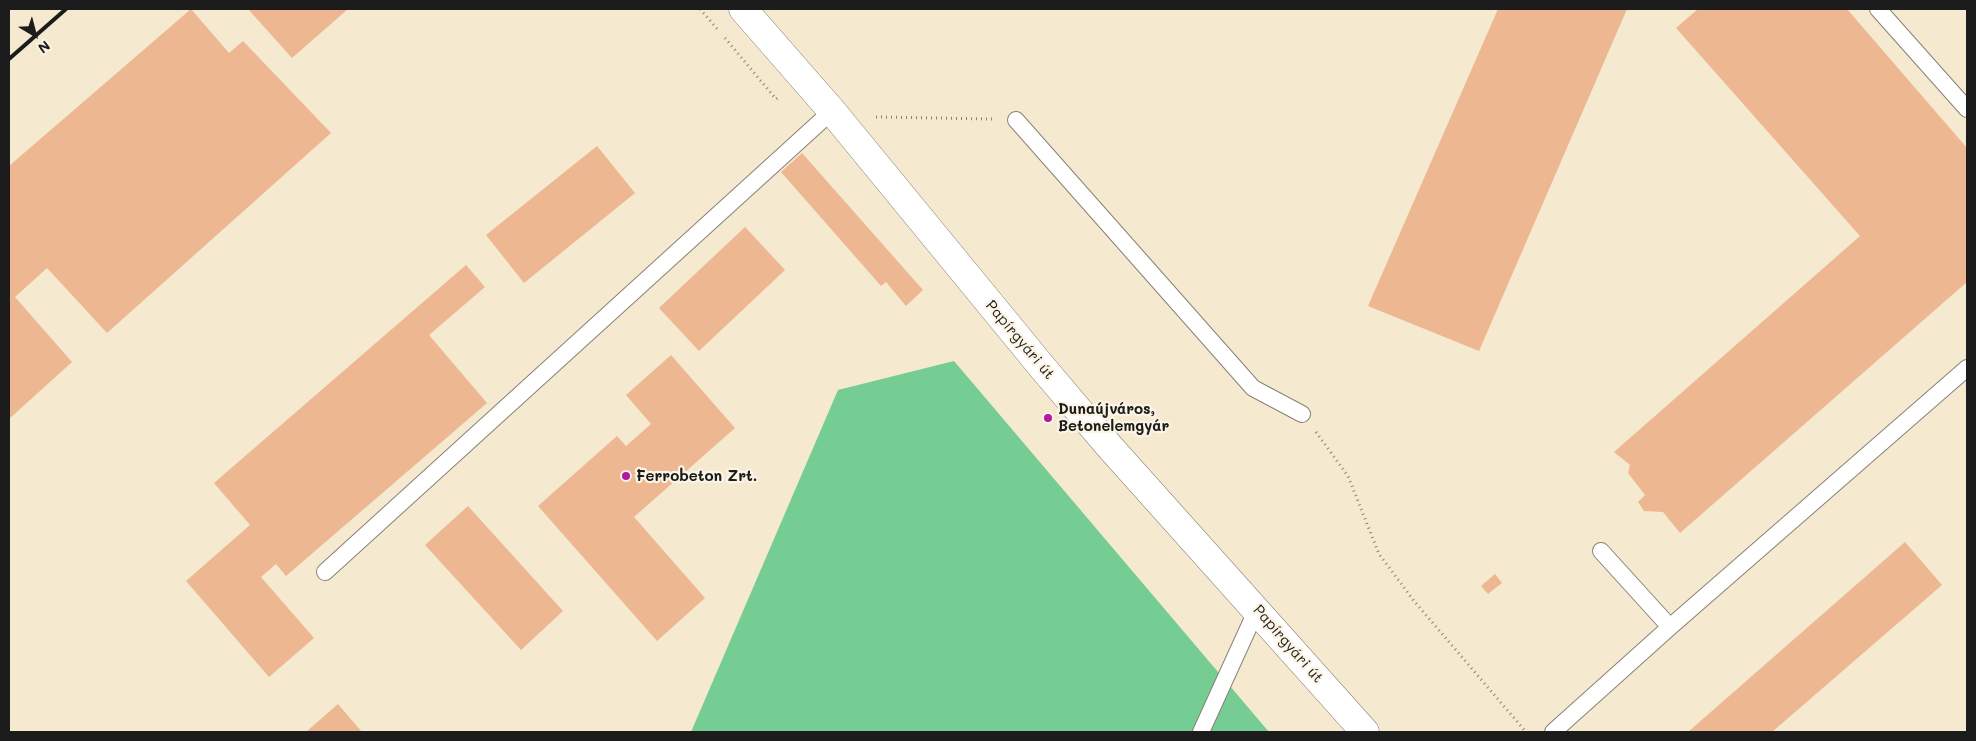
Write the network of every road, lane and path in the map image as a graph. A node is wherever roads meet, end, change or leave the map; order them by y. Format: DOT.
graph roads {
  1 [pos="700,9"];
  2 [pos="743,9"];
  3 [pos="1878,9"];
  4 [pos="776,99"];
  5 [pos="1967,109"];
  6 [pos="832,111"];
  7 [pos="871,117"];
  8 [pos="1016,120"];
  9 [pos="1967,368"];
  10 [pos="1302,414"];
  11 [pos="1601,551"];
  12 [pos="325,572"];
  13 [pos="1257,609"];
  14 [pos="1670,627"];
  15 [pos="1202,732"];
  16 [pos="1365,732"];
  17 [pos="1526,732"];
  18 [pos="1553,732"];
  1 -- 4 [label="path"];
  2 -- 6 [label="street, Papírgyári út"];
  3 -- 5 [label="lane"];
  6 -- 12 [label="lane"];
  6 -- 13 [label="street, Papírgyári út"];
  7 -- 8 [label="path"];
  8 -- 10 [label="lane"];
  9 -- 14 [label="lane"];
  10 -- 17 [label="path"];
  11 -- 14 [label="lane"];
  13 -- 15 [label="lane"];
  13 -- 16 [label="street, Papírgyári út"];
  14 -- 18 [label="lane"];
}
